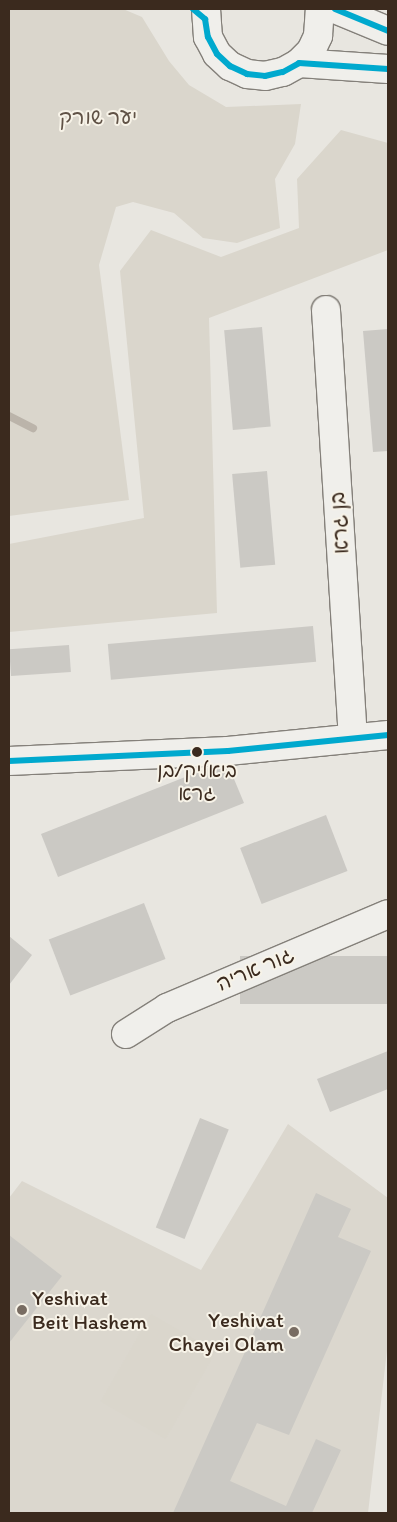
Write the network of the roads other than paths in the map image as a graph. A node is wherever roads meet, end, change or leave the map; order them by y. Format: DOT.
graph roads {
  1 [pos="320,9"];
  2 [pos="335,9"];
  3 [pos="201,12"];
  4 [pos="388,31"];
  5 [pos="299,63"];
  6 [pos="388,69"];
  7 [pos="326,310"];
  8 [pos="388,735"];
  9 [pos="353,737"];
  10 [pos="9,761"];
  11 [pos="388,914"];
  12 [pos="126,1034"];
  1 -- 5 [label="street"];
  2 -- 4 [label="street"];
  3 -- 5 [label="street"];
  5 -- 6 [label="street"];
  7 -- 9 [label="street, בן גרא"];
  8 -- 9 [label="street"];
  9 -- 10 [label="street"];
  11 -- 12 [label="street, גור אריה"];
}
